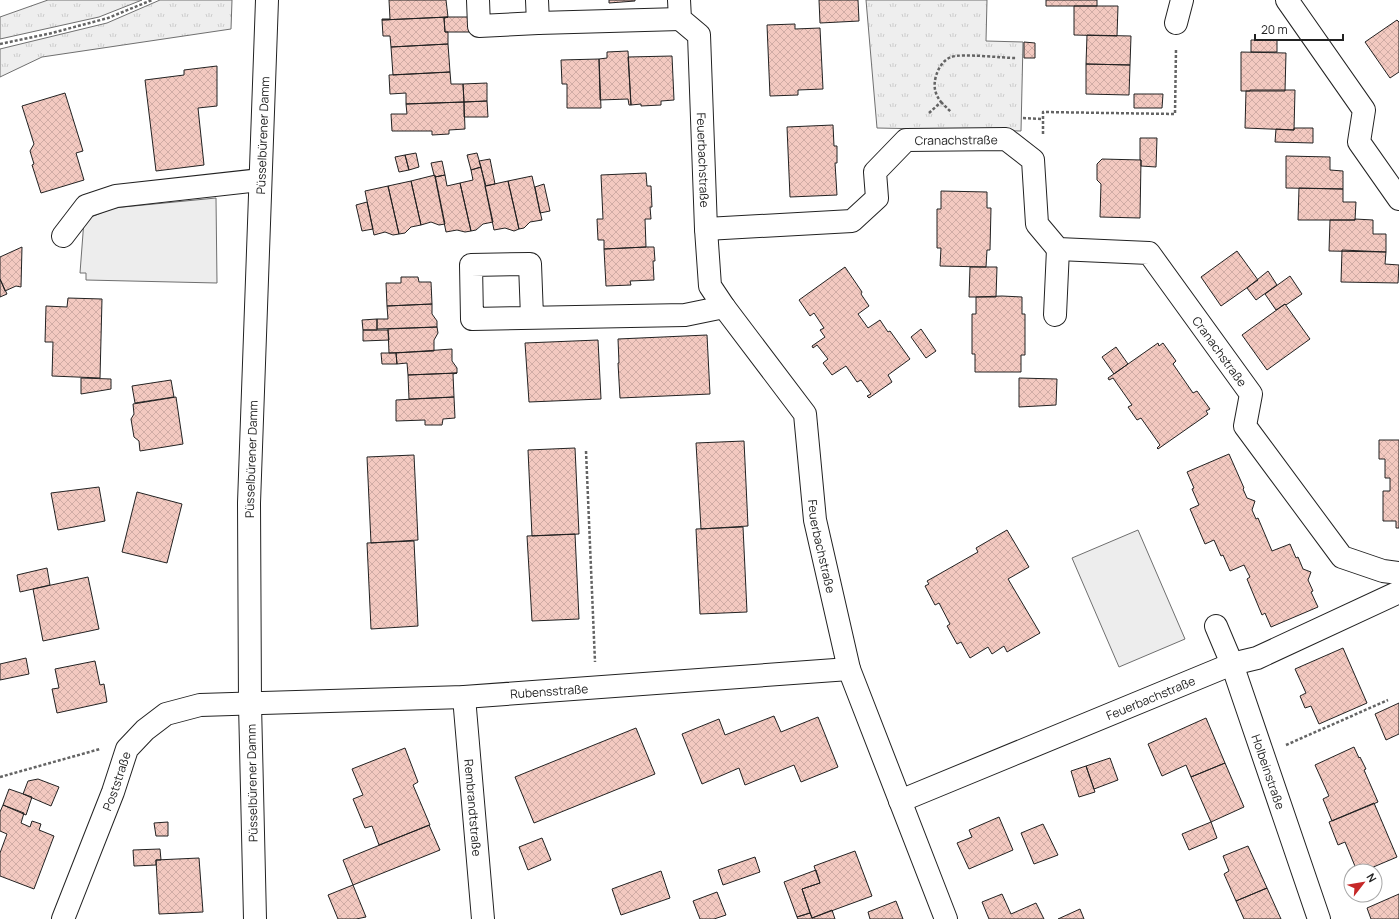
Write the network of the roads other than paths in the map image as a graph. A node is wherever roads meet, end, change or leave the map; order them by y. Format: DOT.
graph roads {
  1 [pos="267,0"];
  2 [pos="478,0"];
  3 [pos="537,0"];
  4 [pos="1182,0"];
  5 [pos="1287,0"];
  6 [pos="679,9"];
  7 [pos="538,22"];
  8 [pos="1176,23"];
  9 [pos="260,180"];
  10 [pos="1399,199"];
  11 [pos="706,228"];
  12 [pos="63,236"];
  13 [pos="1058,248"];
  14 [pos="724,307"];
  15 [pos="1055,315"];
  16 [pos="532,317"];
  17 [pos="1399,572"];
  18 [pos="1399,592"];
  19 [pos="1216,626"];
  20 [pos="1232,664"];
  21 [pos="849,669"];
  22 [pos="464,697"];
  23 [pos="250,704"];
  24 [pos="900,801"];
  25 [pos="63,919"];
  26 [pos="255,919"];
  27 [pos="483,919"];
  28 [pos="946,919"];
  29 [pos="1319,919"];
  1 -- 9 [label="street, Püsselbürener Damm"];
  2 -- 7 [label="street, Feuerbachstraße"];
  3 -- 7 [label="street"];
  4 -- 8 [label="street"];
  5 -- 10 [label="street"];
  6 -- 7 [label="street, Feuerbachstraße"];
  6 -- 11 [label="street, Feuerbachstraße"];
  9 -- 12 [label="street"];
  9 -- 23 [label="street, Püsselbürener Damm"];
  11 -- 13 [label="street, Cranachstraße"];
  11 -- 14 [label="street, Feuerbachstraße"];
  13 -- 15 [label="street"];
  13 -- 17 [label="street, Cranachstraße"];
  14 -- 16 [label="street"];
  14 -- 21 [label="street, Feuerbachstraße"];
  18 -- 20 [label="street, Feuerbachstraße"];
  19 -- 20 [label="street, Holbeinstraße"];
  20 -- 24 [label="street, Feuerbachstraße"];
  20 -- 29 [label="street, Holbeinstraße"];
  21 -- 22 [label="street, Rubensstraße"];
  21 -- 24 [label="street, Feuerbachstraße"];
  22 -- 23 [label="street, Rubensstraße"];
  22 -- 27 [label="street, Rembrandtstraße"];
  23 -- 25 [label="street, Poststraße"];
  23 -- 26 [label="street, Püsselbürener Damm"];
  24 -- 28 [label="street, Feuerbachstraße"];
}
